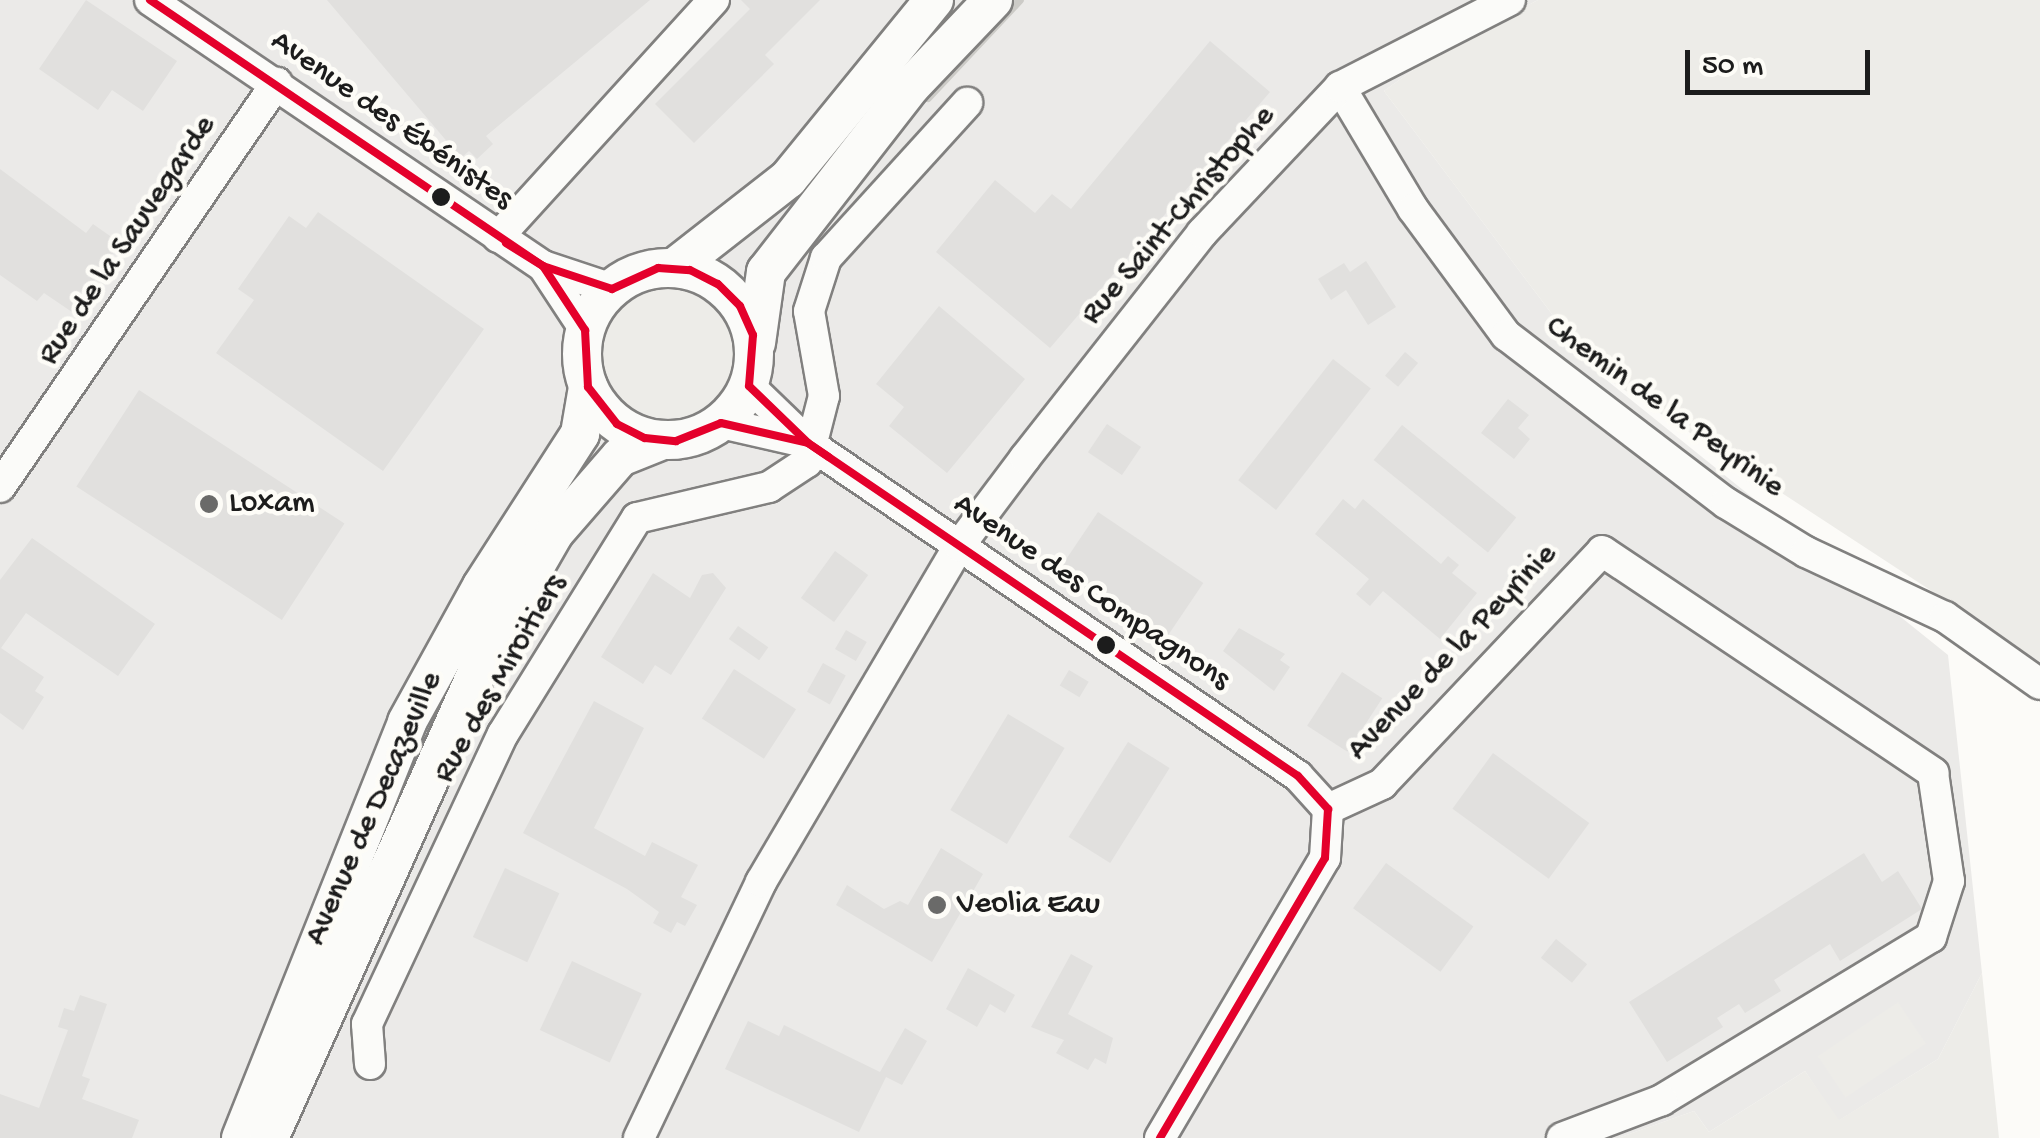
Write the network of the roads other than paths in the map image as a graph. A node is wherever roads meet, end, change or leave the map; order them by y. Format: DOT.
graph roads {
  1 [pos="150,0"];
  2 [pos="714,0"];
  3 [pos="934,0"];
  4 [pos="993,0"];
  5 [pos="1510,0"];
  6 [pos="277,82"];
  7 [pos="1340,87"];
  8 [pos="967,103"];
  9 [pos="498,238"];
  10 [pos="543,266"];
  11 [pos="674,268"];
  12 [pos="612,288"];
  13 [pos="586,330"];
  14 [pos="752,368"];
  15 [pos="588,387"];
  16 [pos="722,423"];
  17 [pos="660,441"];
  18 [pos="808,444"];
  19 [pos="0,486"];
  20 [pos="959,546"];
  21 [pos="2040,684"];
  22 [pos="1328,809"];
  23 [pos="370,1064"];
  24 [pos="240,1138"];
  25 [pos="269,1138"];
  26 [pos="639,1138"];
  27 [pos="1160,1138"];
  28 [pos="1562,1138"];
  1 -- 6 [label="street, Avenue des Ébénistes"];
  2 -- 9 [label="street"];
  3 -- 11 [label="main road"];
  4 -- 14 [label="main road"];
  5 -- 7 [label="street, Rue Saint-Christophe"];
  6 -- 9 [label="street, Avenue des Ébénistes"];
  6 -- 19 [label="street, Rue de la Sauvegarde"];
  7 -- 20 [label="street, Rue Saint-Christophe"];
  7 -- 21 [label="street, Chemin de la Peyrinie"];
  8 -- 18 [label="street"];
  9 -- 10 [label="street, Avenue des Ébénistes"];
  10 -- 12 [label="street, Avenue des Ébénistes"];
  10 -- 13 [label="street, Avenue des Ébénistes"];
  11 -- 12 [label="main road"];
  11 -- 14 [label="main road"];
  12 -- 13 [label="main road"];
  13 -- 15 [label="main road"];
  14 -- 16 [label="main road"];
  14 -- 18 [label="street, Avenue des Compagnons"];
  15 -- 17 [label="main road"];
  15 -- 24 [label="main road, Avenue de Decazeville"];
  16 -- 17 [label="main road"];
  16 -- 18 [label="street, Avenue des Compagnons"];
  17 -- 25 [label="main road, Avenue de Decazeville"];
  18 -- 20 [label="street, Avenue des Compagnons"];
  18 -- 23 [label="street, Rue des Miroitiers"];
  20 -- 22 [label="street, Avenue des Compagnons"];
  20 -- 26 [label="street, Rue Saint-Christophe"];
  22 -- 27 [label="street"];
  22 -- 28 [label="street, Avenue de la Peyrinie"];
}
